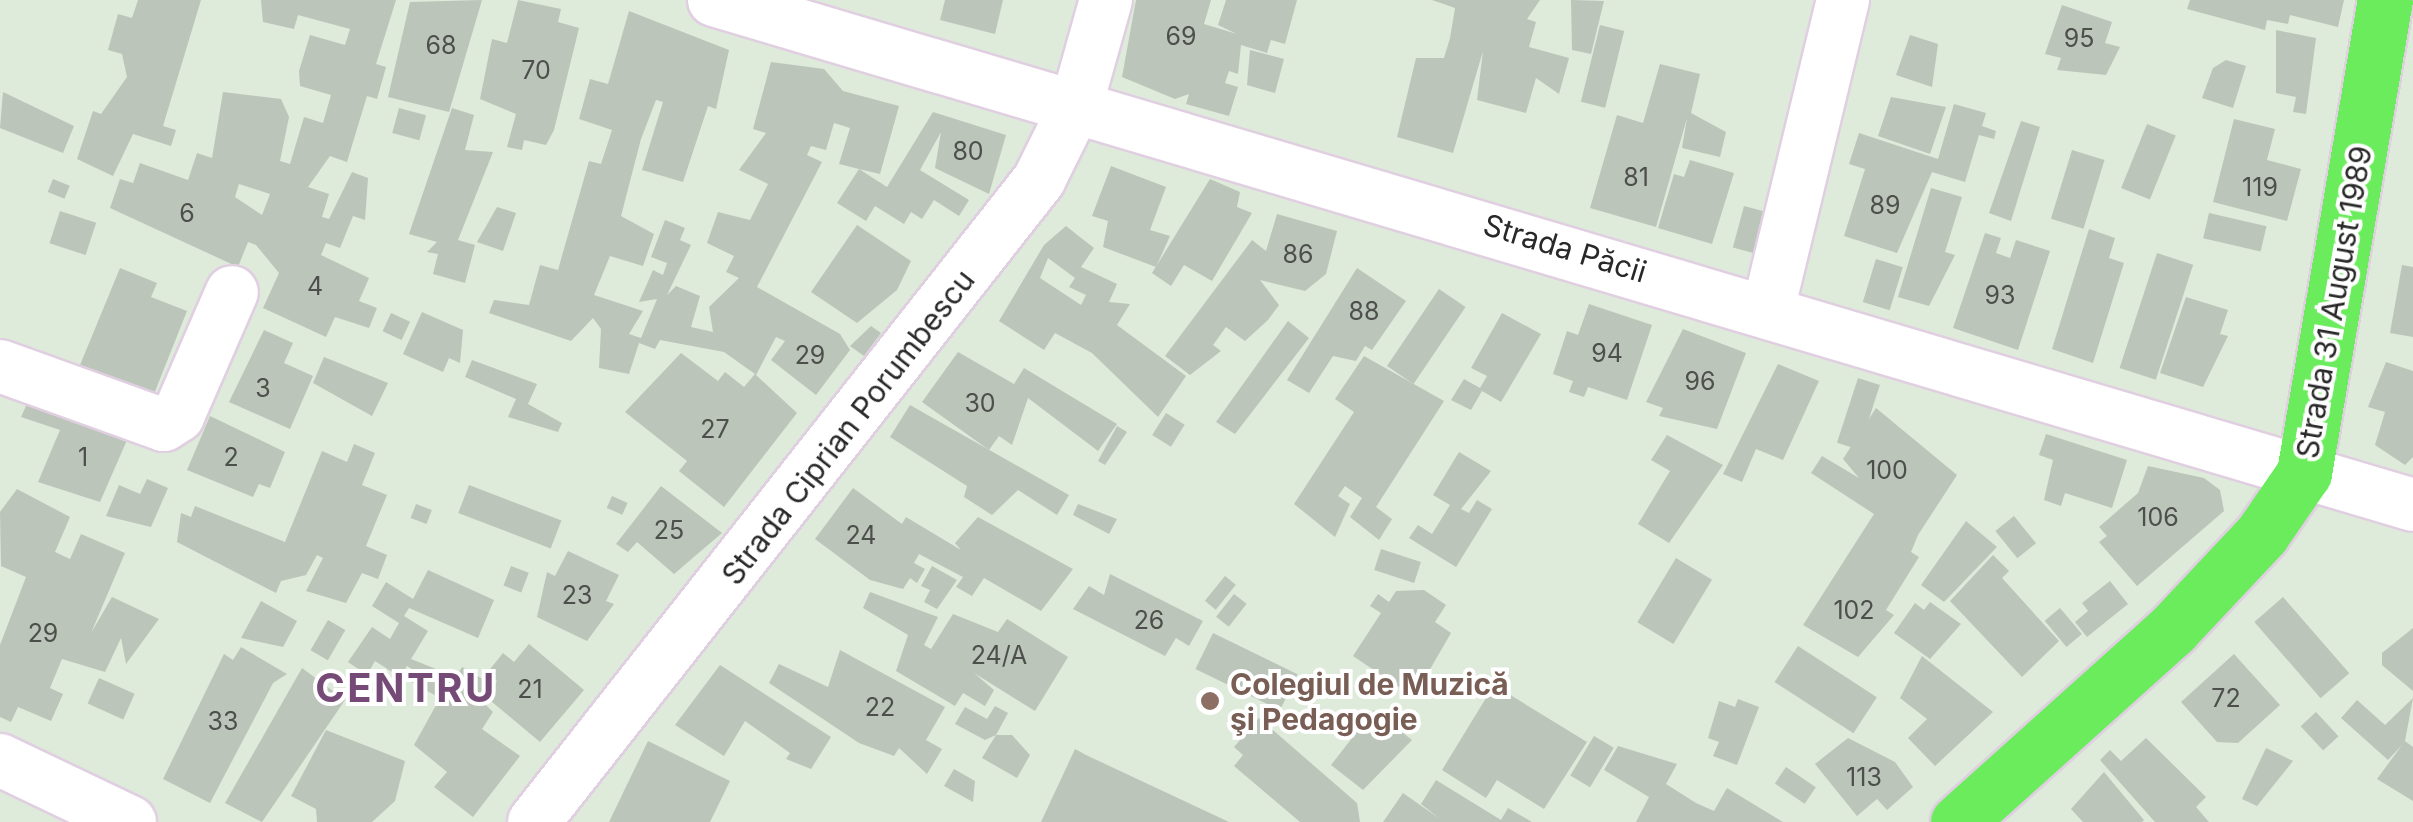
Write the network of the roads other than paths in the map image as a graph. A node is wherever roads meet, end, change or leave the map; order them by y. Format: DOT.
graph roads {
  1 [pos="714,0"];
  2 [pos="1106,0"];
  3 [pos="1843,0"];
  4 [pos="2385,0"];
  5 [pos="1076,103"];
  6 [pos="232,292"];
  7 [pos="1768,310"];
  8 [pos="0,366"];
  9 [pos="2304,473"];
  10 [pos="2413,505"];
  11 [pos="0,760"];
  12 [pos="130,822"];
  13 [pos="534,822"];
  14 [pos="1958,822"];
  1 -- 5 [label="street, Strada Păcii"];
  2 -- 5 [label="street, Strada Ciprian Porumbescu"];
  3 -- 7 [label="street"];
  4 -- 9 [label="main road, Strada 31 August 1989"];
  5 -- 7 [label="street, Strada Păcii"];
  5 -- 13 [label="street, Strada Ciprian Porumbescu"];
  6 -- 8 [label="street"];
  7 -- 9 [label="street, Strada Păcii"];
  9 -- 10 [label="street, Strada Păcii"];
  9 -- 14 [label="main road, Strada 31 August 1989"];
  11 -- 12 [label="street"];
}
